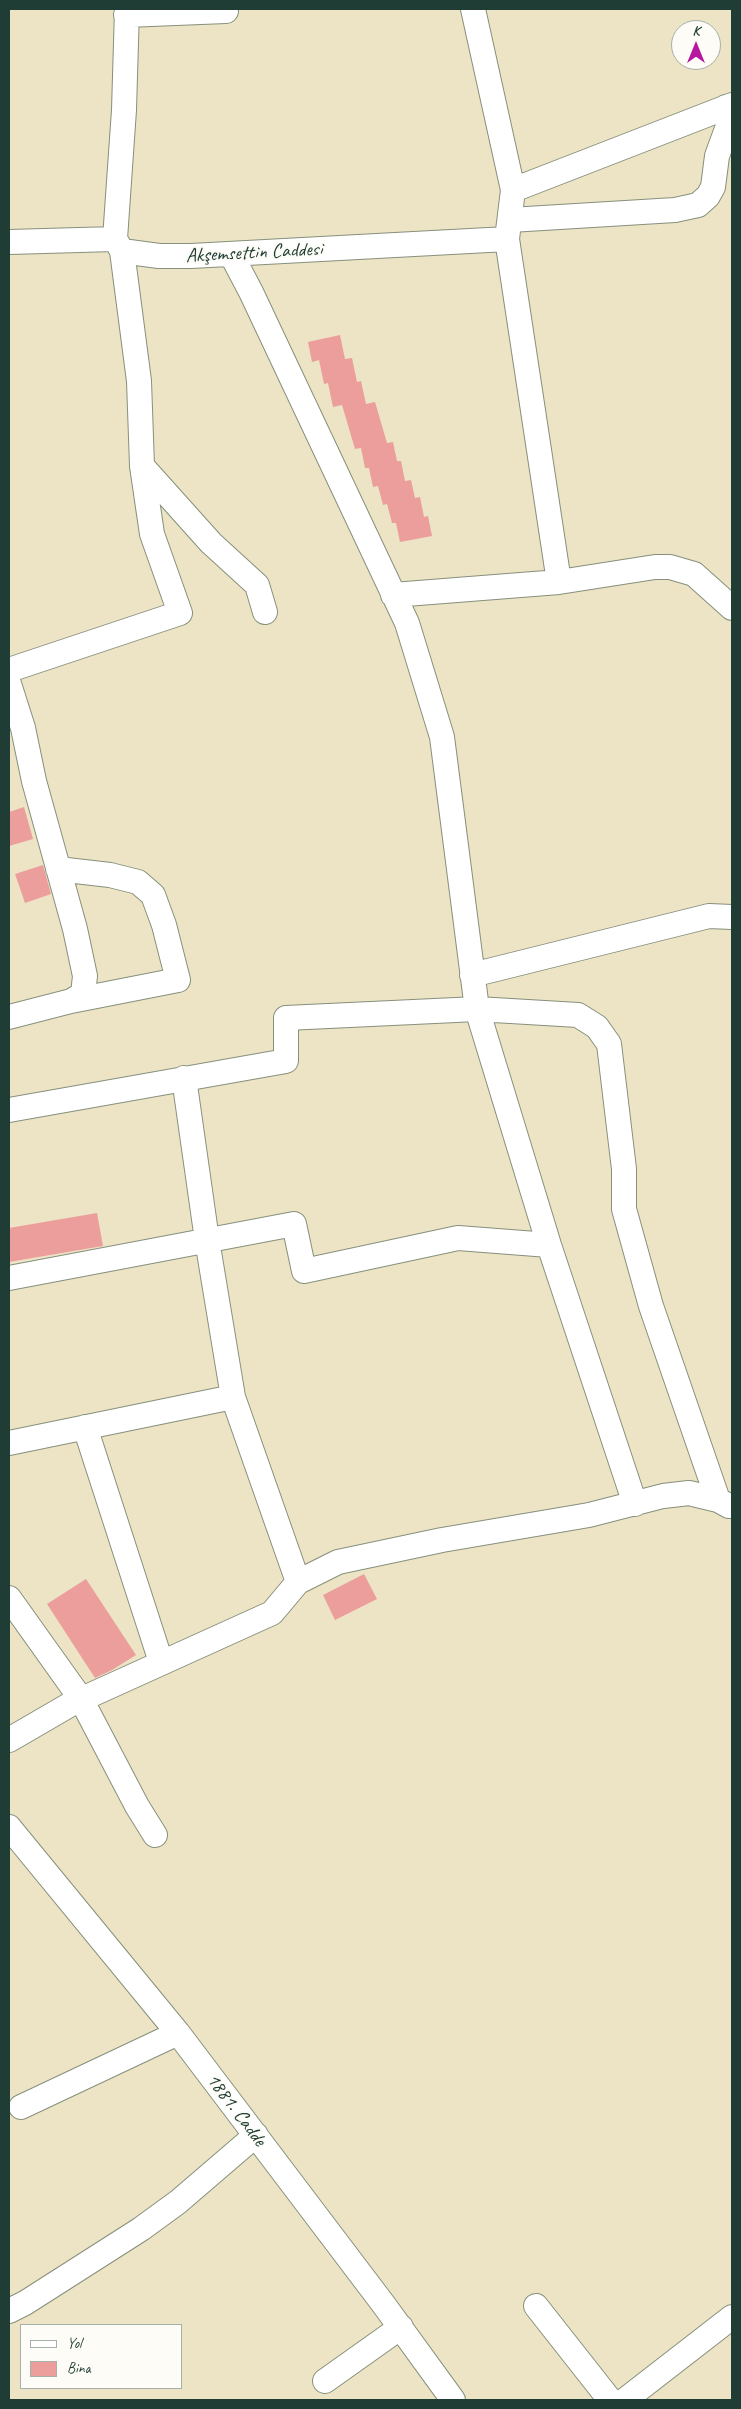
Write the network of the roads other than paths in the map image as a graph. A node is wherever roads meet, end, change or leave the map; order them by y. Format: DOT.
graph roads {
  1 [pos="472,9"];
  2 [pos="226,11"];
  3 [pos="126,12"];
  4 [pos="729,106"];
  5 [pos="513,190"];
  6 [pos="508,229"];
  7 [pos="9,242"];
  8 [pos="118,245"];
  9 [pos="231,254"];
  10 [pos="142,466"];
  11 [pos="559,582"];
  12 [pos="393,594"];
  13 [pos="732,608"];
  14 [pos="266,612"];
  15 [pos="9,670"];
  16 [pos="9,684"];
  17 [pos="58,870"];
  18 [pos="732,917"];
  19 [pos="472,975"];
  20 [pos="71,1001"];
  21 [pos="477,1009"];
  22 [pos="9,1018"];
  23 [pos="184,1078"];
  24 [pos="9,1110"];
  25 [pos="207,1240"];
  26 [pos="549,1245"];
  27 [pos="9,1278"];
  28 [pos="233,1397"];
  29 [pos="85,1427"];
  30 [pos="9,1443"];
  31 [pos="635,1504"];
  32 [pos="725,1504"];
  33 [pos="298,1582"];
  34 [pos="9,1598"];
  35 [pos="161,1662"];
  36 [pos="81,1699"];
  37 [pos="9,1740"];
  38 [pos="9,1827"];
  39 [pos="155,1835"];
  40 [pos="178,2033"];
  41 [pos="21,2107"];
  42 [pos="256,2135"];
  43 [pos="536,2306"];
  44 [pos="9,2311"];
  45 [pos="732,2317"];
  46 [pos="400,2327"];
  47 [pos="325,2381"];
  48 [pos="453,2400"];
  49 [pos="610,2400"];
  50 [pos="625,2400"];
  1 -- 5 [label="street"];
  2 -- 3 [label="street"];
  3 -- 8 [label="street"];
  4 -- 5 [label="street"];
  4 -- 6 [label="street, Akşemsettin Caddesi"];
  5 -- 6 [label="street"];
  6 -- 9 [label="street, Akşemsettin Caddesi"];
  6 -- 11 [label="street"];
  7 -- 8 [label="street, Akşemsettin Caddesi"];
  8 -- 9 [label="street, Akşemsettin Caddesi"];
  8 -- 10 [label="street"];
  9 -- 12 [label="street"];
  10 -- 14 [label="street"];
  10 -- 15 [label="street"];
  11 -- 12 [label="street"];
  11 -- 13 [label="street"];
  12 -- 19 [label="street"];
  16 -- 17 [label="street"];
  17 -- 20 [label="street"];
  17 -- 20 [label="street"];
  18 -- 19 [label="street"];
  19 -- 21 [label="street"];
  20 -- 22 [label="street"];
  21 -- 23 [label="street"];
  21 -- 26 [label="street"];
  21 -- 32 [label="street"];
  23 -- 24 [label="street"];
  23 -- 25 [label="street"];
  25 -- 26 [label="street"];
  25 -- 27 [label="street"];
  25 -- 28 [label="street"];
  26 -- 31 [label="street"];
  28 -- 29 [label="street"];
  28 -- 33 [label="street"];
  29 -- 30 [label="street"];
  29 -- 35 [label="street"];
  31 -- 32 [label="street"];
  31 -- 33 [label="street"];
  33 -- 35 [label="street"];
  34 -- 36 [label="street"];
  35 -- 36 [label="street"];
  36 -- 37 [label="street"];
  36 -- 39 [label="street"];
  38 -- 40 [label="street, 1881. Cadde"];
  40 -- 41 [label="street"];
  40 -- 42 [label="street, 1881. Cadde"];
  42 -- 44 [label="street"];
  42 -- 46 [label="street, 1881. Cadde"];
  43 -- 49 [label="street"];
  45 -- 50 [label="street"];
  46 -- 47 [label="street"];
  46 -- 48 [label="street, 1881. Cadde"];
}
